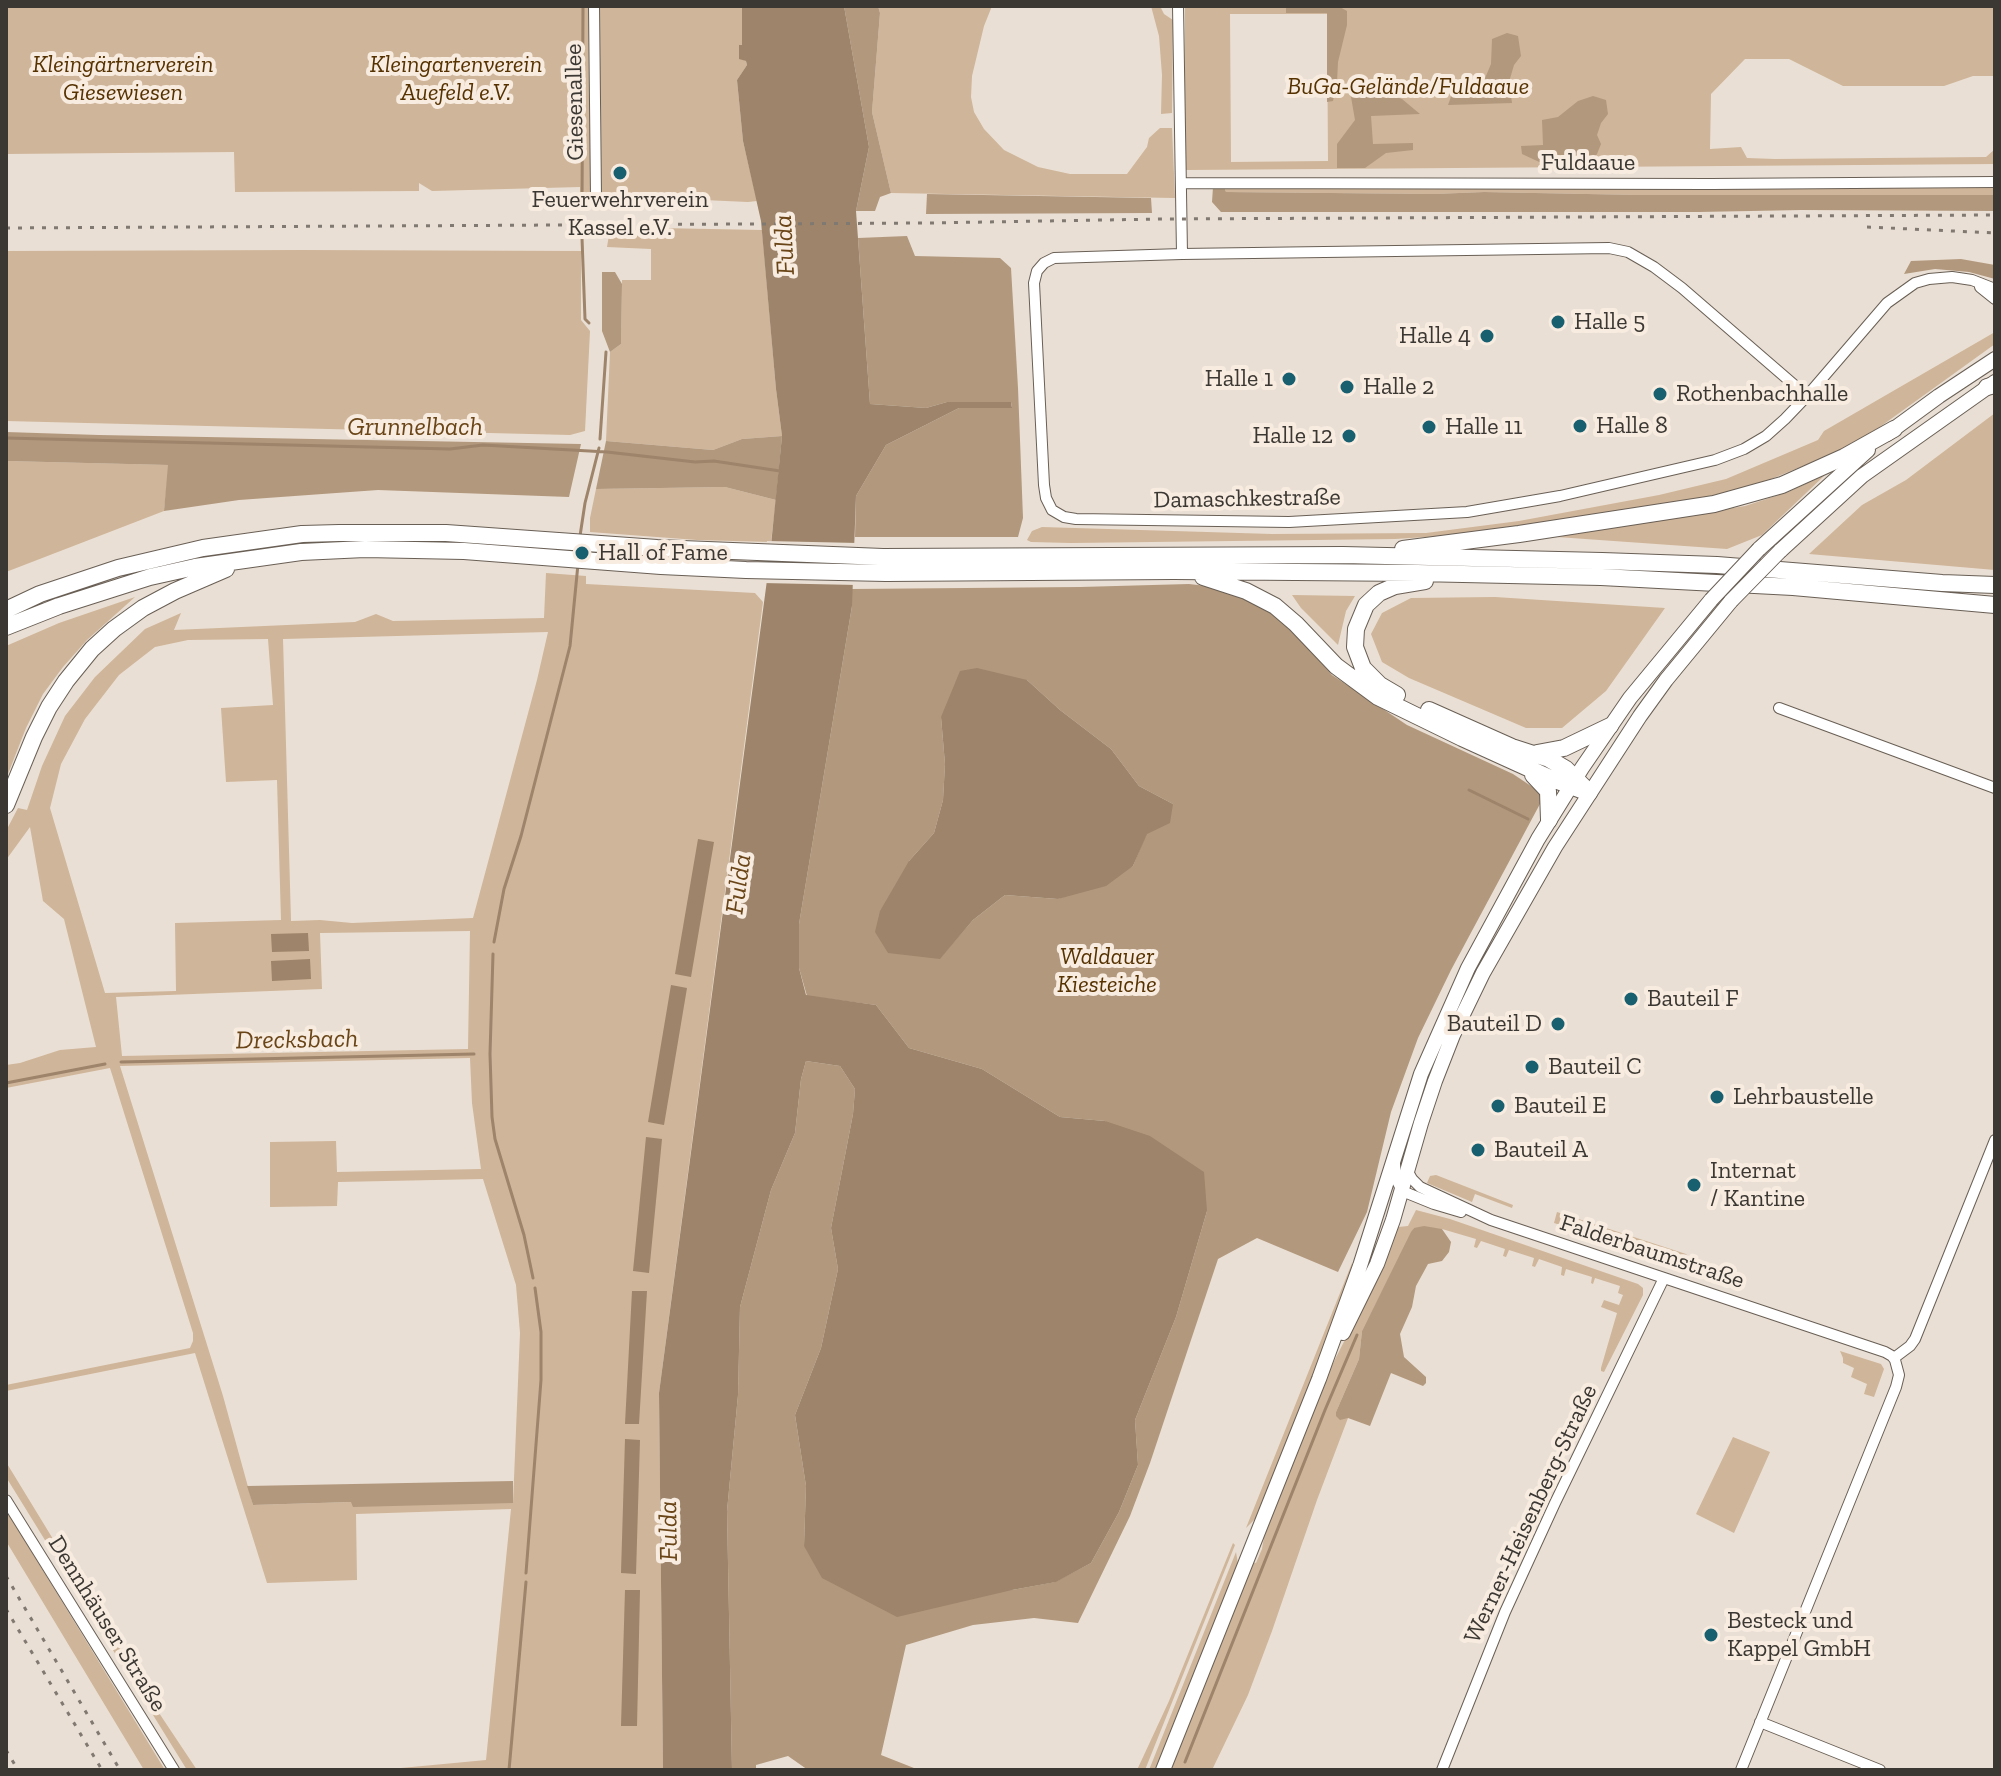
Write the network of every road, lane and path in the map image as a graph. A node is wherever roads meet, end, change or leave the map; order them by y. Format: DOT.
graph roads {
  1 [pos="594,6"];
  2 [pos="1178,6"];
  3 [pos="1995,182"];
  4 [pos="1181,183"];
  5 [pos="596,197"];
  6 [pos="1182,254"];
  7 [pos="1972,280"];
  8 [pos="1995,289"];
  9 [pos="1995,299"];
  10 [pos="1995,359"];
  11 [pos="1992,385"];
  12 [pos="1807,396"];
  13 [pos="1894,429"];
  14 [pos="525,547"];
  15 [pos="1343,555"];
  16 [pos="257,557"];
  17 [pos="1046,564"];
  18 [pos="1174,571"];
  19 [pos="1507,575"];
  20 [pos="1995,587"];
  21 [pos="1995,605"];
  22 [pos="6,610"];
  23 [pos="6,627"];
  24 [pos="1779,708"];
  25 [pos="1610,726"];
  26 [pos="1536,754"];
  27 [pos="1520,764"];
  28 [pos="1573,782"];
  29 [pos="1995,788"];
  30 [pos="1589,793"];
  31 [pos="6,805"];
  32 [pos="1549,820"];
  33 [pos="1995,1140"];
  34 [pos="1396,1150"];
  35 [pos="1407,1169"];
  36 [pos="1402,1191"];
  37 [pos="1491,1220"];
  38 [pos="1664,1278"];
  39 [pos="1894,1358"];
  40 [pos="1319,1379"];
  41 [pos="6,1500"];
  42 [pos="1760,1722"];
  43 [pos="174,1770"];
  44 [pos="1163,1770"];
  45 [pos="1442,1770"];
  46 [pos="1741,1770"];
  47 [pos="1880,1770"];
  1 -- 5 [label="street, Giesenallee"];
  2 -- 4 [label="street"];
  3 -- 4 [label="street, Fuldaaue"];
  4 -- 6 [label="street"];
  6 -- 12 [label="street, Damaschkestraße"];
  6 -- 12 [label="street, Damaschkestraße"];
  7 -- 8 [label="street, Damaschkestraße"];
  7 -- 9 [label="street"];
  7 -- 12 [label="street, Damaschkestraße"];
  10 -- 13 [label="main road"];
  11 -- 30 [label="main road, bridge"];
  13 -- 15 [label="highway"];
  13 -- 25 [label="main road, bridge"];
  14 -- 16 [label="highway"];
  14 -- 17 [label="highway"];
  14 -- 22 [label="highway"];
  15 -- 17 [label="highway"];
  15 -- 20 [label="highway"];
  16 -- 23 [label="highway"];
  16 -- 31 [label="highway"];
  17 -- 18 [label="highway"];
  18 -- 19 [label="highway"];
  18 -- 27 [label="highway"];
  19 -- 21 [label="highway"];
  19 -- 26 [label="highway"];
  24 -- 29 [label="street"];
  25 -- 26 [label="highway"];
  25 -- 28 [label="main road"];
  26 -- 28 [label="highway"];
  27 -- 28 [label="highway"];
  27 -- 32 [label="highway"];
  28 -- 30 [label="highway"];
  28 -- 32 [label="main road"];
  30 -- 35 [label="main road"];
  32 -- 34 [label="main road"];
  33 -- 39 [label="street"];
  34 -- 36 [label="street"];
  34 -- 40 [label="main road"];
  35 -- 36 [label="main road"];
  35 -- 37 [label="street, Falderbaumstraße"];
  36 -- 37 [label="street"];
  36 -- 40 [label="main road"];
  37 -- 38 [label="street, Falderbaumstraße"];
  38 -- 39 [label="street, Falderbaumstraße"];
  38 -- 45 [label="street, Werner-Heisenberg-Straße"];
  39 -- 42 [label="street"];
  40 -- 44 [label="main road"];
  41 -- 43 [label="street, Dennhäuser Straße"];
  42 -- 46 [label="street"];
  42 -- 47 [label="street"];
}
